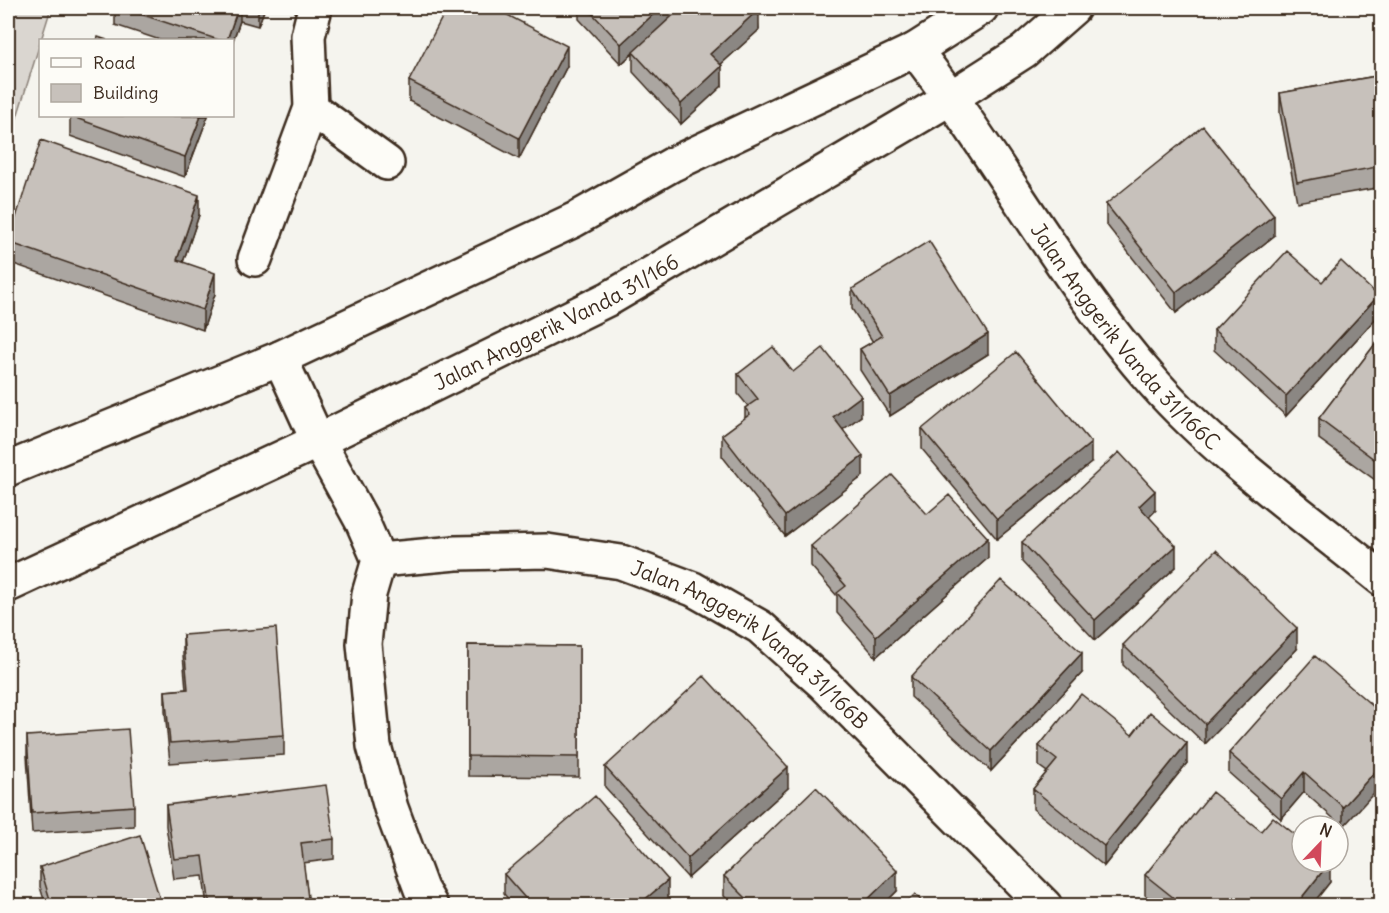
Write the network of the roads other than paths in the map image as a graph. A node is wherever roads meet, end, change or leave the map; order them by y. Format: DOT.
graph roads {
  1 [pos="315,8"];
  2 [pos="981,8"];
  3 [pos="1073,8"];
  4 [pos="915,50"];
  5 [pos="952,97"];
  6 [pos="311,108"];
  7 [pos="387,163"];
  8 [pos="255,259"];
  9 [pos="280,358"];
  10 [pos="318,441"];
  11 [pos="8,469"];
  12 [pos="379,560"];
  13 [pos="1382,579"];
  14 [pos="8,585"];
  15 [pos="431,906"];
  16 [pos="1045,906"];
  1 -- 6 [label="street"];
  2 -- 4 [label="street"];
  3 -- 5 [label="street, Jalan Anggerik Vanda 31/166"];
  4 -- 5 [label="street, Jalan Anggerik Vanda 31/166C"];
  4 -- 9 [label="street"];
  5 -- 10 [label="street, Jalan Anggerik Vanda 31/166"];
  5 -- 13 [label="street, Jalan Anggerik Vanda 31/166C"];
  6 -- 7 [label="street"];
  6 -- 8 [label="street"];
  9 -- 10 [label="street"];
  9 -- 11 [label="street"];
  10 -- 12 [label="street"];
  10 -- 14 [label="street, Jalan Anggerik Vanda 31/166"];
  12 -- 15 [label="street"];
  12 -- 16 [label="street, Jalan Anggerik Vanda 31/166B"];
}
